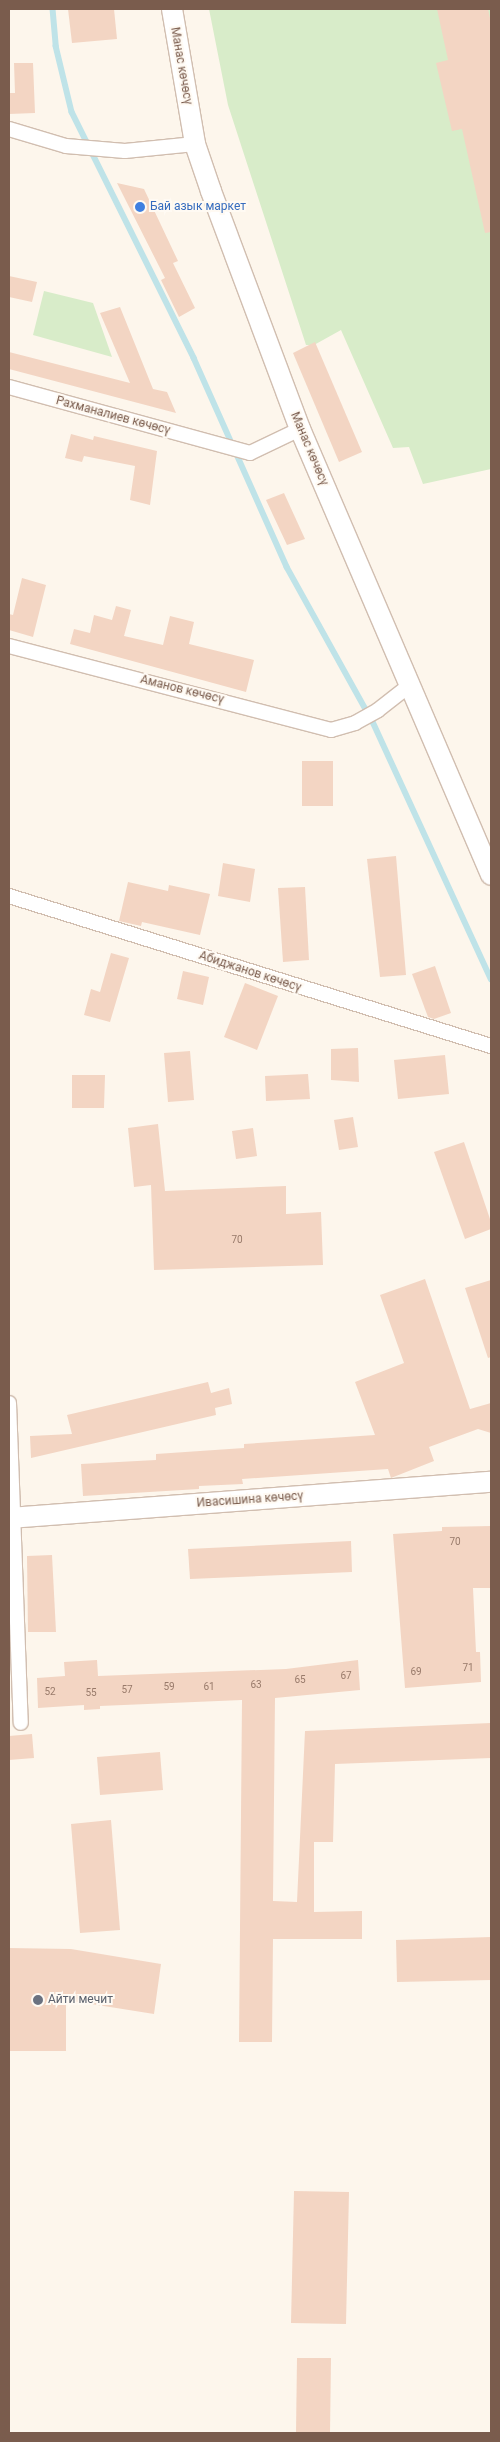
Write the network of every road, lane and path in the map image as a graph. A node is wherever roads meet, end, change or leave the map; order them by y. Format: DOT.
graph roads {
  1 [pos="172,9"];
  2 [pos="9,129"];
  3 [pos="195,144"];
  4 [pos="9,387"];
  5 [pos="300,429"];
  6 [pos="9,646"];
  7 [pos="410,685"];
  8 [pos="491,875"];
  9 [pos="9,896"];
  10 [pos="491,1046"];
  11 [pos="9,1403"];
  12 [pos="491,1482"];
  13 [pos="10,1518"];
  14 [pos="21,1723"];
  1 -- 3 [label="main road, Манас көчөсү"];
  2 -- 3 [label="street"];
  3 -- 5 [label="main road, Манас көчөсү"];
  4 -- 5 [label="street, Рахманалиев көчөсү"];
  5 -- 7 [label="main road, Манас көчөсү"];
  6 -- 7 [label="street, Аманов көчөсү"];
  7 -- 8 [label="main road, Манас көчөсү"];
  9 -- 10 [label="street, Абиджанов көчөсү"];
  11 -- 13 [label="street"];
  12 -- 13 [label="main road, Ивасишина көчөсү"];
  13 -- 14 [label="street"];
}
